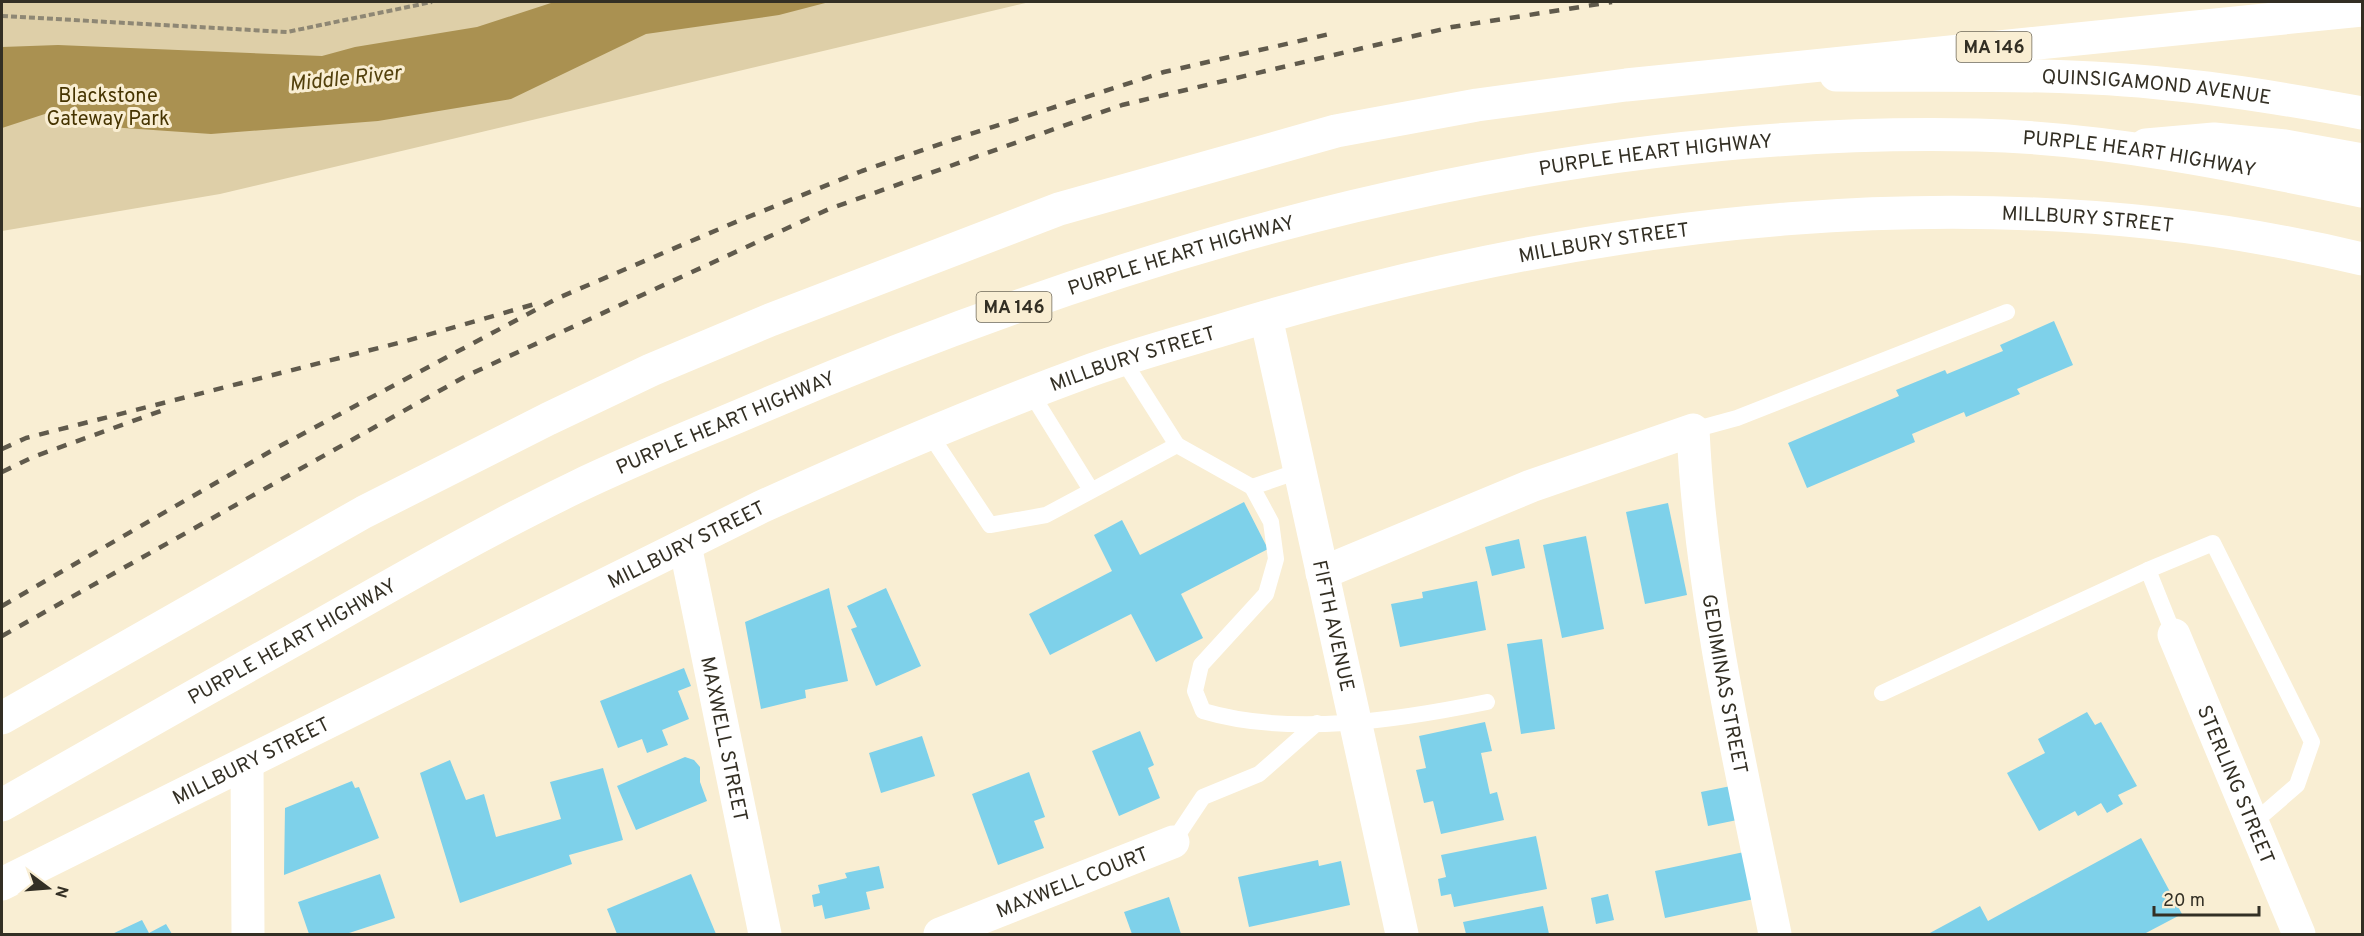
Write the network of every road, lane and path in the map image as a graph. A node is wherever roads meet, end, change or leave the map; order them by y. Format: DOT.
graph roads {
  1 [pos="432,2"];
  2 [pos="2362,10"];
  3 [pos="2,16"];
  4 [pos="1626,85"];
  5 [pos="2362,113"];
  6 [pos="2123,147"];
  7 [pos="2362,160"];
  8 [pos="2362,191"];
  9 [pos="2362,259"];
  10 [pos="2007,312"];
  11 [pos="1266,316"];
  12 [pos="1123,360"];
  13 [pos="1031,393"];
  14 [pos="1694,430"];
  15 [pos="929,433"];
  16 [pos="1177,444"];
  17 [pos="1299,471"];
  18 [pos="1252,487"];
  19 [pos="1091,490"];
  20 [pos="685,545"];
  21 [pos="2148,570"];
  22 [pos="1322,573"];
  23 [pos="2175,635"];
  24 [pos="1882,693"];
  25 [pos="1487,702"];
  26 [pos="2,718"];
  27 [pos="1317,723"];
  28 [pos="1355,724"];
  29 [pos="247,764"];
  30 [pos="2,805"];
  31 [pos="2252,824"];
  32 [pos="1173,842"];
  33 [pos="2,885"];
  34 [pos="248,934"];
  35 [pos="765,934"];
  36 [pos="940,934"];
  37 [pos="1402,934"];
  38 [pos="1775,934"];
  39 [pos="2299,934"];
  1 -- 3 [label="path"];
  2 -- 4 [label="main road, MA 146"];
  4 -- 5 [label="main road, QUINSIGAMOND AVENUE"];
  4 -- 26 [label="main road, MA 146"];
  6 -- 7 [label="main road"];
  6 -- 8 [label="main road, PURPLE HEART HIGHWAY / MA 146"];
  6 -- 30 [label="main road, PURPLE HEART HIGHWAY / MA 146"];
  9 -- 11 [label="main road, MILLBURY STREET"];
  10 -- 14 [label="lane"];
  11 -- 12 [label="main road, MILLBURY STREET"];
  11 -- 17 [label="main road, FIFTH AVENUE"];
  12 -- 13 [label="main road, MILLBURY STREET"];
  12 -- 16 [label="lane"];
  13 -- 15 [label="main road, MILLBURY STREET"];
  13 -- 19 [label="lane"];
  14 -- 22 [label="main road"];
  14 -- 38 [label="main road, GEDIMINAS STREET"];
  15 -- 19 [label="lane"];
  15 -- 20 [label="main road, MILLBURY STREET"];
  16 -- 18 [label="lane"];
  16 -- 19 [label="lane"];
  17 -- 18 [label="lane"];
  17 -- 22 [label="main road, FIFTH AVENUE"];
  18 -- 27 [label="lane"];
  20 -- 29 [label="main road, MILLBURY STREET"];
  20 -- 35 [label="main road, MAXWELL STREET"];
  21 -- 23 [label="lane"];
  21 -- 24 [label="lane"];
  21 -- 31 [label="lane"];
  22 -- 28 [label="main road, FIFTH AVENUE"];
  23 -- 31 [label="main road, STERLING STREET"];
  25 -- 28 [label="lane"];
  27 -- 28 [label="lane"];
  27 -- 32 [label="lane"];
  28 -- 37 [label="main road, FIFTH AVENUE"];
  29 -- 33 [label="main road, MILLBURY STREET"];
  29 -- 34 [label="main road"];
  31 -- 39 [label="main road, STERLING STREET"];
  32 -- 36 [label="main road, MAXWELL COURT"];
}
